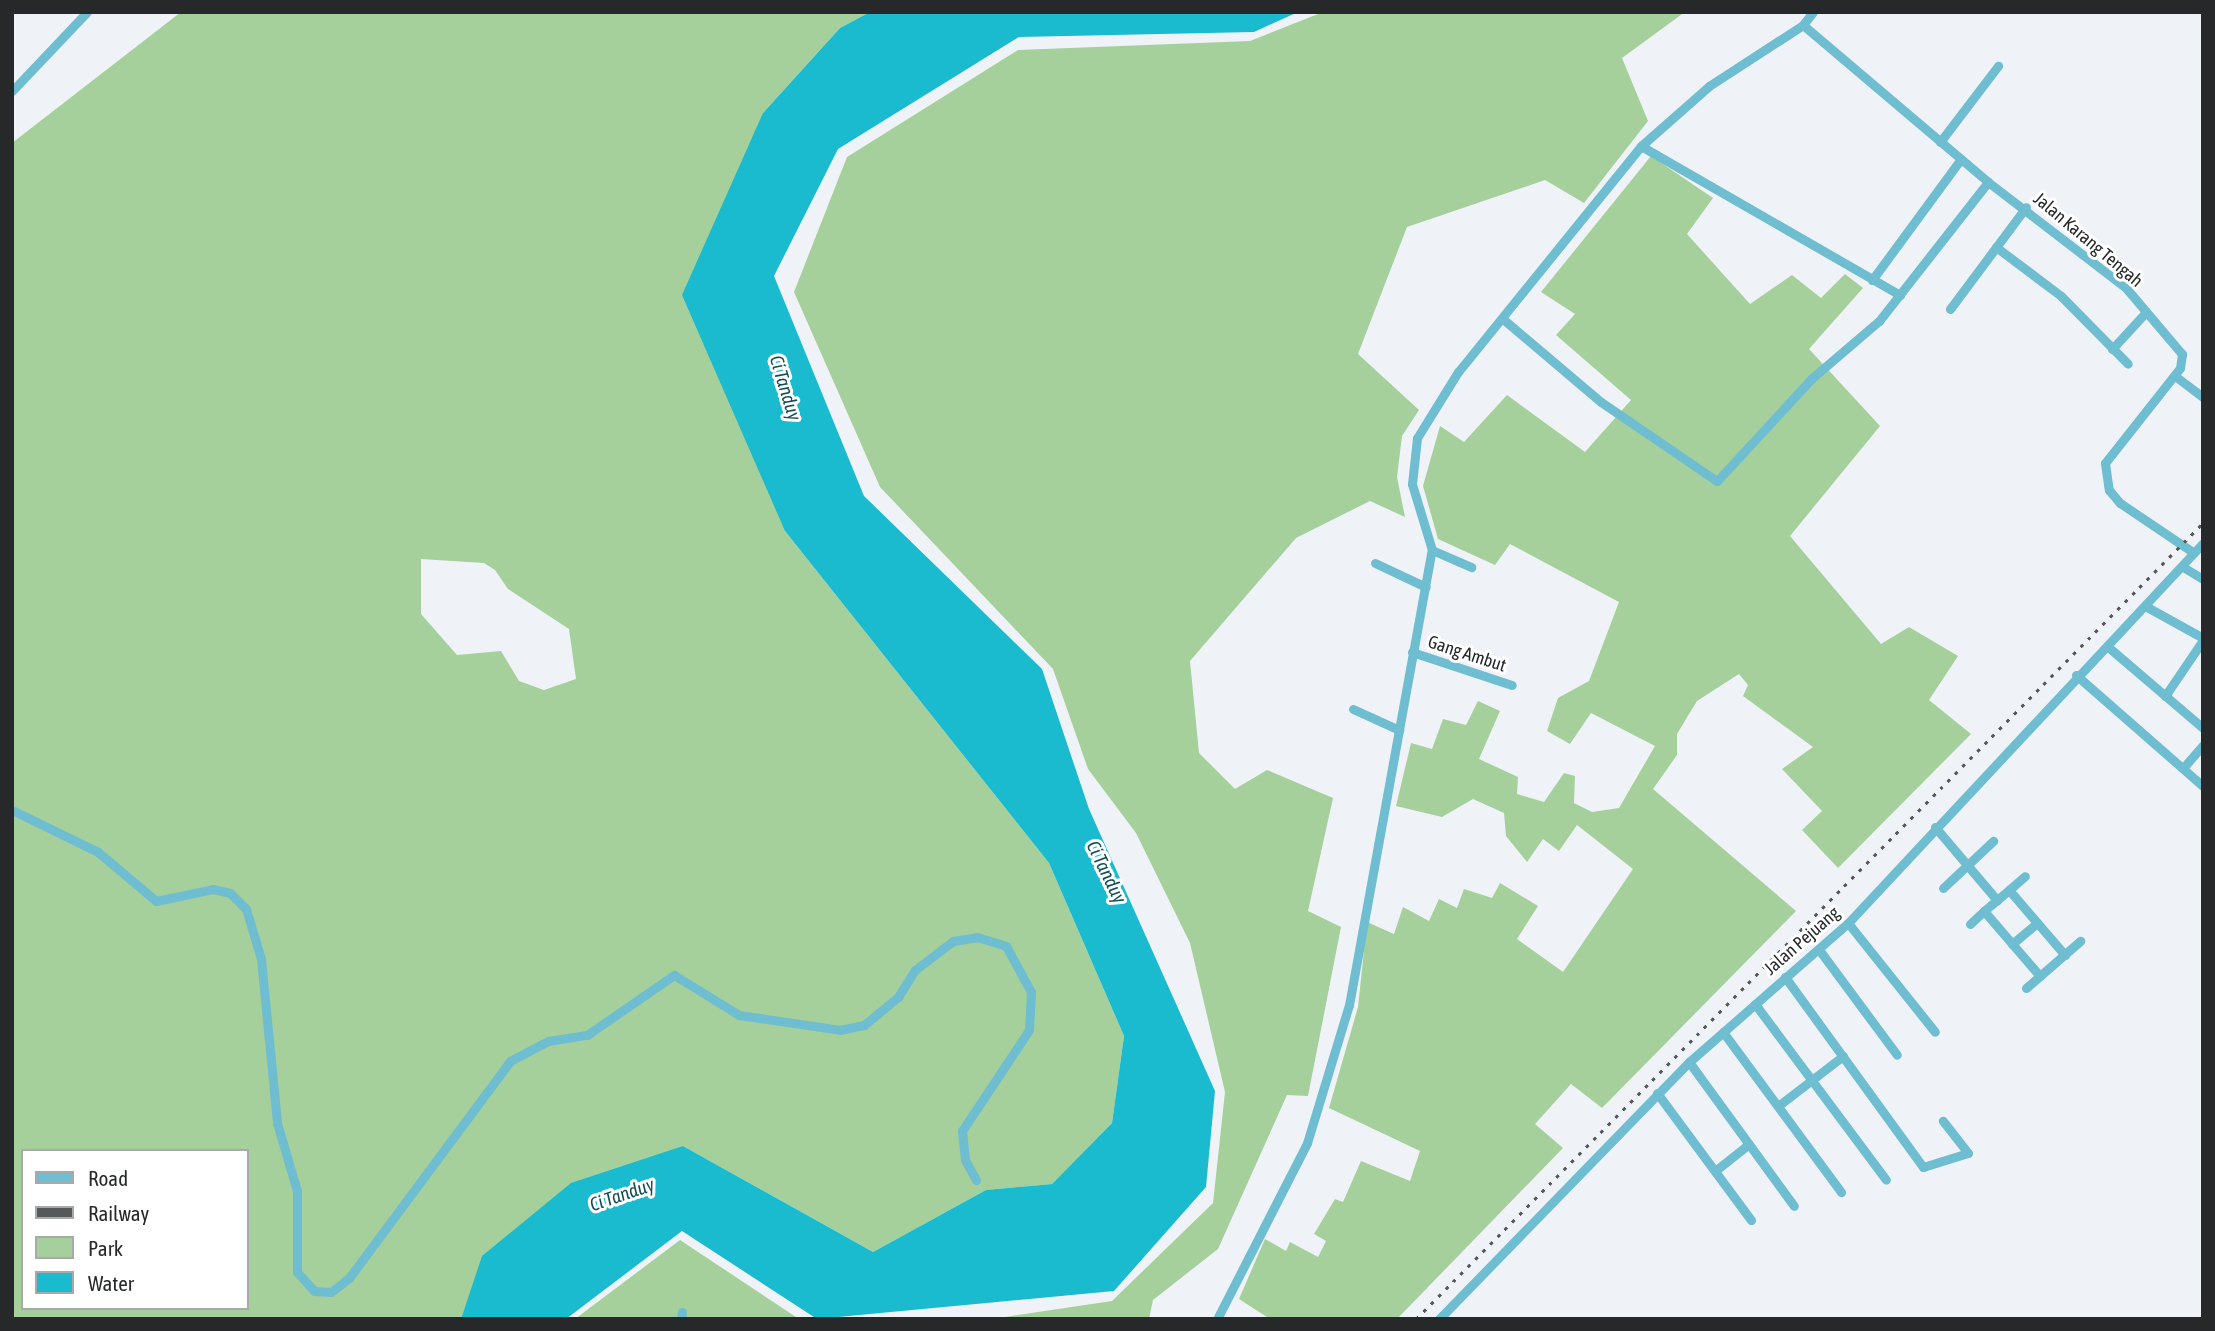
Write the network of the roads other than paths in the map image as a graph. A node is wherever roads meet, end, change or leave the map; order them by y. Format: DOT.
graph roads {
  1 [pos="87,12"];
  2 [pos="1813,12"];
  3 [pos="1803,26"];
  4 [pos="1998,66"];
  5 [pos="12,91"];
  6 [pos="1940,142"];
  7 [pos="1641,146"];
  8 [pos="1960,160"];
  9 [pos="1988,183"];
  10 [pos="2026,207"];
  11 [pos="1996,247"];
  12 [pos="1872,280"];
  13 [pos="1900,295"];
  14 [pos="1950,309"];
  15 [pos="2146,312"];
  16 [pos="1503,319"];
  17 [pos="2112,349"];
  18 [pos="2128,365"];
  19 [pos="2175,376"];
  20 [pos="2203,397"];
  21 [pos="2203,543"];
  22 [pos="1432,550"];
  23 [pos="2194,553"];
  24 [pos="1375,563"];
  25 [pos="1471,567"];
  26 [pos="2183,568"];
  27 [pos="2203,579"];
  28 [pos="1426,587"];
  29 [pos="2147,607"];
  30 [pos="2203,639"];
  31 [pos="2107,646"];
  32 [pos="1412,652"];
  33 [pos="2076,674"];
  34 [pos="1512,685"];
  35 [pos="2165,696"];
  36 [pos="1353,709"];
  37 [pos="2201,723"];
  38 [pos="1399,730"];
  39 [pos="2203,745"];
  40 [pos="2183,768"];
  41 [pos="2203,786"];
  42 [pos="12,810"];
  43 [pos="1935,827"];
  44 [pos="1993,841"];
  45 [pos="1967,865"];
  46 [pos="2025,876"];
  47 [pos="1943,888"];
  48 [pos="2009,890"];
  49 [pos="1997,900"];
  50 [pos="1984,911"];
  51 [pos="1849,923"];
  52 [pos="2037,923"];
  53 [pos="1970,924"];
  54 [pos="2080,942"];
  55 [pos="2012,944"];
  56 [pos="1820,951"];
  57 [pos="2064,955"];
  58 [pos="1785,976"];
  59 [pos="2040,976"];
  60 [pos="2026,988"];
  61 [pos="1755,1004"];
  62 [pos="1723,1032"];
  63 [pos="1935,1032"];
  64 [pos="1897,1055"];
  65 [pos="1843,1056"];
  66 [pos="1689,1062"];
  67 [pos="1810,1081"];
  68 [pos="1657,1093"];
  69 [pos="1777,1106"];
  70 [pos="1943,1121"];
  71 [pos="1749,1144"];
  72 [pos="1715,1171"];
  73 [pos="975,1180"];
  74 [pos="1886,1180"];
  75 [pos="1841,1192"];
  76 [pos="1794,1206"];
  77 [pos="1751,1220"];
  78 [pos="1217,1319"];
  79 [pos="1439,1319"];
  1 -- 5 [label="street"];
  2 -- 3 [label="street"];
  3 -- 6 [label="street, Jalan Karang Tengah"];
  3 -- 7 [label="street"];
  4 -- 6 [label="street"];
  6 -- 8 [label="street, Jalan Karang Tengah"];
  7 -- 12 [label="street"];
  7 -- 16 [label="street"];
  8 -- 9 [label="street, Jalan Karang Tengah"];
  8 -- 12 [label="street"];
  9 -- 10 [label="street, Jalan Karang Tengah"];
  9 -- 13 [label="street"];
  10 -- 11 [label="street"];
  10 -- 15 [label="street, Jalan Karang Tengah"];
  11 -- 14 [label="street"];
  11 -- 17 [label="street"];
  12 -- 13 [label="street"];
  13 -- 16 [label="street"];
  15 -- 17 [label="street"];
  15 -- 19 [label="street, Jalan Karang Tengah"];
  16 -- 22 [label="street"];
  17 -- 18 [label="street"];
  19 -- 20 [label="street"];
  19 -- 23 [label="street"];
  21 -- 23 [label="street, Jalan Pejuang"];
  22 -- 25 [label="street"];
  22 -- 28 [label="street"];
  23 -- 26 [label="street, Jalan Pejuang"];
  24 -- 28 [label="street"];
  26 -- 27 [label="street"];
  26 -- 29 [label="street, Jalan Pejuang"];
  28 -- 32 [label="street"];
  29 -- 30 [label="street"];
  29 -- 31 [label="street, Jalan Pejuang"];
  30 -- 35 [label="street"];
  31 -- 33 [label="street, Jalan Pejuang"];
  31 -- 35 [label="street"];
  32 -- 34 [label="street, Gang Ambut"];
  32 -- 38 [label="street"];
  33 -- 40 [label="street"];
  33 -- 43 [label="street, Jalan Pejuang"];
  35 -- 37 [label="street"];
  36 -- 38 [label="street"];
  38 -- 78 [label="street"];
  39 -- 40 [label="street"];
  40 -- 41 [label="street"];
  42 -- 73 [label="street"];
  43 -- 45 [label="street"];
  43 -- 51 [label="street, Jalan Pejuang"];
  44 -- 45 [label="street"];
  45 -- 47 [label="street"];
  45 -- 49 [label="street"];
  46 -- 48 [label="street"];
  48 -- 49 [label="street"];
  48 -- 52 [label="street"];
  49 -- 50 [label="street"];
  50 -- 53 [label="street"];
  50 -- 55 [label="street"];
  51 -- 56 [label="street, Jalan Pejuang"];
  51 -- 63 [label="street"];
  52 -- 55 [label="street"];
  52 -- 57 [label="street"];
  54 -- 57 [label="street"];
  55 -- 59 [label="street"];
  56 -- 58 [label="street, Jalan Pejuang"];
  56 -- 64 [label="street"];
  57 -- 59 [label="street"];
  58 -- 61 [label="street, Jalan Pejuang"];
  58 -- 65 [label="street"];
  59 -- 60 [label="street"];
  61 -- 62 [label="street, Jalan Pejuang"];
  61 -- 67 [label="street"];
  62 -- 66 [label="street, Jalan Pejuang"];
  62 -- 69 [label="street"];
  65 -- 67 [label="street"];
  65 -- 70 [label="street"];
  66 -- 68 [label="street, Jalan Pejuang"];
  66 -- 71 [label="street"];
  67 -- 69 [label="street"];
  67 -- 74 [label="street"];
  68 -- 72 [label="street"];
  68 -- 79 [label="street, Jalan Pejuang"];
  69 -- 75 [label="street"];
  71 -- 72 [label="street"];
  71 -- 76 [label="street"];
  72 -- 77 [label="street"];
}
